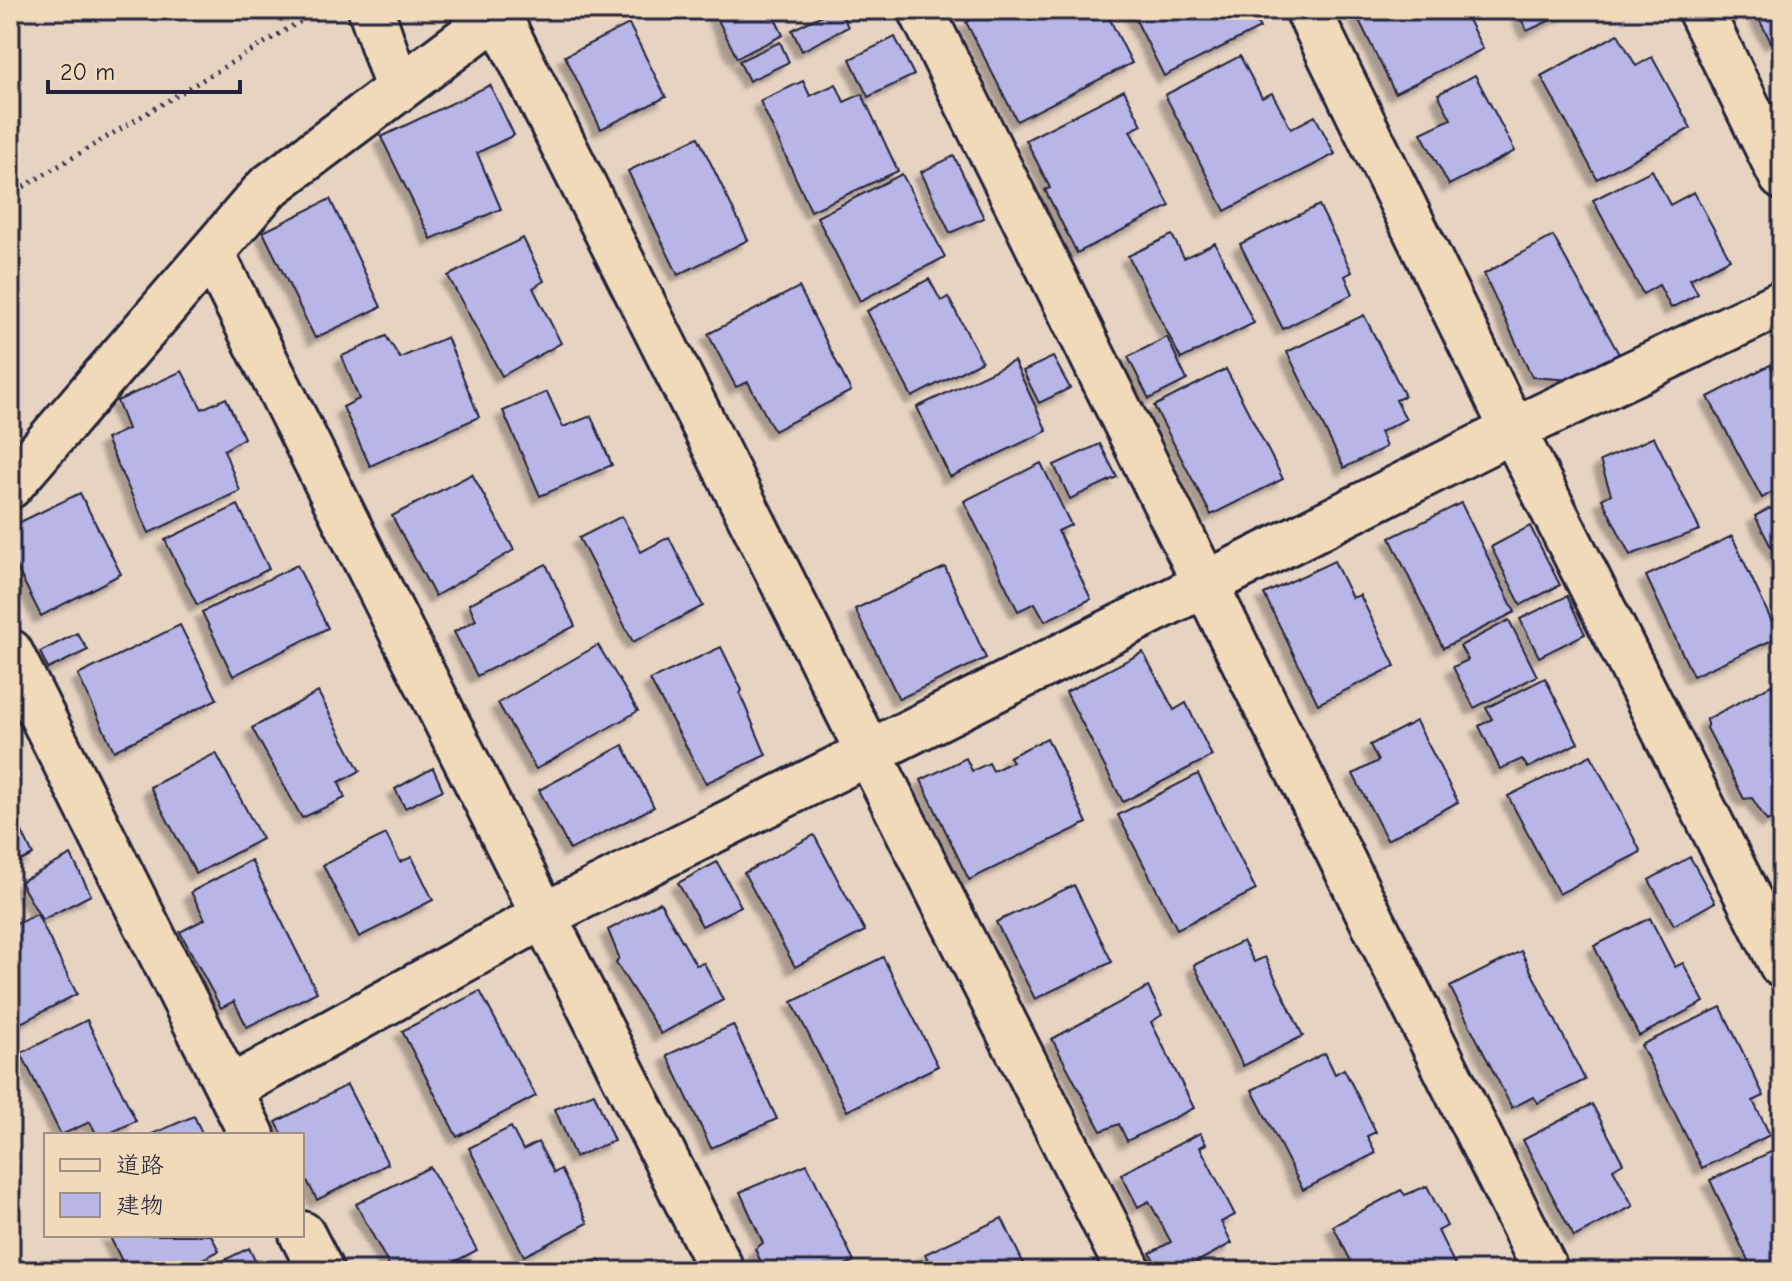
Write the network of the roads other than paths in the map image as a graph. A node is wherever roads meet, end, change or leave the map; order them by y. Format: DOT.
graph roads {
  1 [pos="371,10"];
  2 [pos="921,10"];
  3 [pos="1308,10"];
  4 [pos="1700,10"];
  5 [pos="501,12"];
  6 [pos="398,88"];
  7 [pos="1782,177"];
  8 [pos="212,254"];
  9 [pos="1782,303"];
  10 [pos="1513,430"];
  11 [pos="10,486"];
  12 [pos="1206,586"];
  13 [pos="10,652"];
  14 [pos="869,753"];
  15 [pos="545,915"];
  16 [pos="1782,965"];
  17 [pos="229,1089"];
  18 [pos="251,1133"];
  19 [pos="304,1237"];
  20 [pos="321,1271"];
  21 [pos="722,1271"];
  22 [pos="1129,1271"];
  23 [pos="1546,1271"];
  1 -- 6 [label="street"];
  2 -- 12 [label="street"];
  3 -- 10 [label="street"];
  4 -- 7 [label="street"];
  5 -- 6 [label="street"];
  5 -- 14 [label="street"];
  6 -- 8 [label="street"];
  8 -- 11 [label="street"];
  8 -- 15 [label="street"];
  9 -- 10 [label="street"];
  10 -- 12 [label="street"];
  10 -- 16 [label="street"];
  12 -- 14 [label="street"];
  12 -- 23 [label="street"];
  13 -- 17 [label="street"];
  14 -- 15 [label="street"];
  14 -- 22 [label="street"];
  15 -- 17 [label="street"];
  15 -- 21 [label="street"];
  17 -- 18 [label="street"];
  19 -- 20 [label="street"];
}
